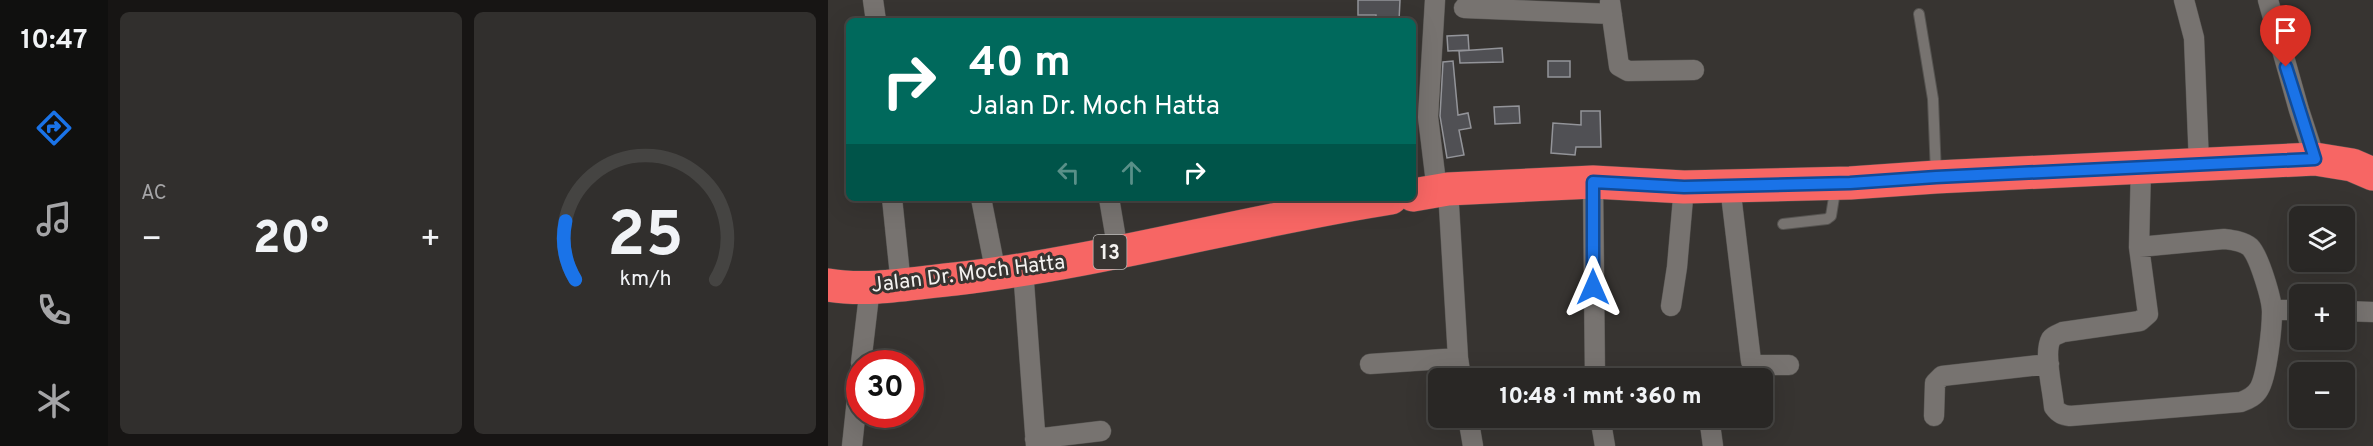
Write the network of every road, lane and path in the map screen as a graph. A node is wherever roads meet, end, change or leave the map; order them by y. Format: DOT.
graph roads {
  1 [pos="873,0"];
  2 [pos="1434,0"];
  3 [pos="2184,0"];
  4 [pos="2268,0"];
  5 [pos="1611,7"];
  6 [pos="1464,8"];
  7 [pos="1919,14"];
  8 [pos="876,18"];
  9 [pos="1694,70"];
  10 [pos="2315,159"];
  11 [pos="2199,164"];
  12 [pos="2141,166"];
  13 [pos="2373,174"];
  14 [pos="1936,177"];
  15 [pos="1593,182"];
  16 [pos="1836,184"];
  17 [pos="1730,186"];
  18 [pos="1684,187"];
  19 [pos="1432,192"];
  20 [pos="892,201"];
  21 [pos="982,201"];
  22 [pos="1110,201"];
  23 [pos="1375,201"];
  24 [pos="1783,224"];
  25 [pos="2139,247"];
  26 [pos="1118,250"];
  27 [pos="1009,272"];
  28 [pos="828,285"];
  29 [pos="885,286"];
  30 [pos="1671,306"];
  31 [pos="2272,310"];
  32 [pos="2289,310"];
  33 [pos="2355,311"];
  34 [pos="2373,312"];
  35 [pos="865,350"];
  36 [pos="1458,358"];
  37 [pos="1370,364"];
  38 [pos="2049,364"];
  39 [pos="1789,365"];
  40 [pos="1460,368"];
  41 [pos="1595,368"];
  42 [pos="1934,416"];
  43 [pos="854,428"];
  44 [pos="1470,428"];
  45 [pos="1602,428"];
  46 [pos="1711,428"];
  47 [pos="1101,431"];
  48 [pos="1035,442"];
  49 [pos="852,446"];
  50 [pos="1473,446"];
  51 [pos="1605,446"];
  52 [pos="1713,446"];
  1 -- 8 [label="street"];
  2 -- 19 [label="street"];
  3 -- 11 [label="street"];
  4 -- 10 [label="street"];
  5 -- 6 [label="street"];
  5 -- 9 [label="street"];
  7 -- 14 [label="lane"];
  10 -- 11 [label="highway"];
  10 -- 13 [label="highway"];
  11 -- 12 [label="highway"];
  12 -- 14 [label="highway"];
  12 -- 25 [label="street"];
  14 -- 16 [label="highway"];
  15 -- 18 [label="highway"];
  15 -- 19 [label="highway"];
  15 -- 41 [label="street"];
  16 -- 17 [label="highway"];
  16 -- 24 [label="lane"];
  17 -- 18 [label="highway"];
  17 -- 39 [label="street"];
  18 -- 30 [label="street"];
  19 -- 36 [label="street"];
  20 -- 29 [label="street"];
  21 -- 27 [label="street"];
  22 -- 26 [label="street"];
  23 -- 26 [label="highway, Jalan Dr. Moch Hatta / 13"];
  25 -- 31 [label="street"];
  25 -- 38 [label="street"];
  26 -- 27 [label="highway, Jalan Dr. Moch Hatta / 13"];
  27 -- 29 [label="highway, Jalan Dr. Moch Hatta / 13"];
  27 -- 48 [label="street"];
  28 -- 29 [label="highway, Jalan Dr. Moch Hatta / 13"];
  29 -- 35 [label="street"];
  31 -- 32 [label="street"];
  31 -- 38 [label="street"];
  33 -- 34 [label="street"];
  36 -- 37 [label="street"];
  36 -- 40 [label="street"];
  38 -- 42 [label="street"];
  43 -- 49 [label="street"];
  44 -- 50 [label="street"];
  45 -- 51 [label="street"];
  46 -- 52 [label="street"];
  47 -- 48 [label="street"];
}
